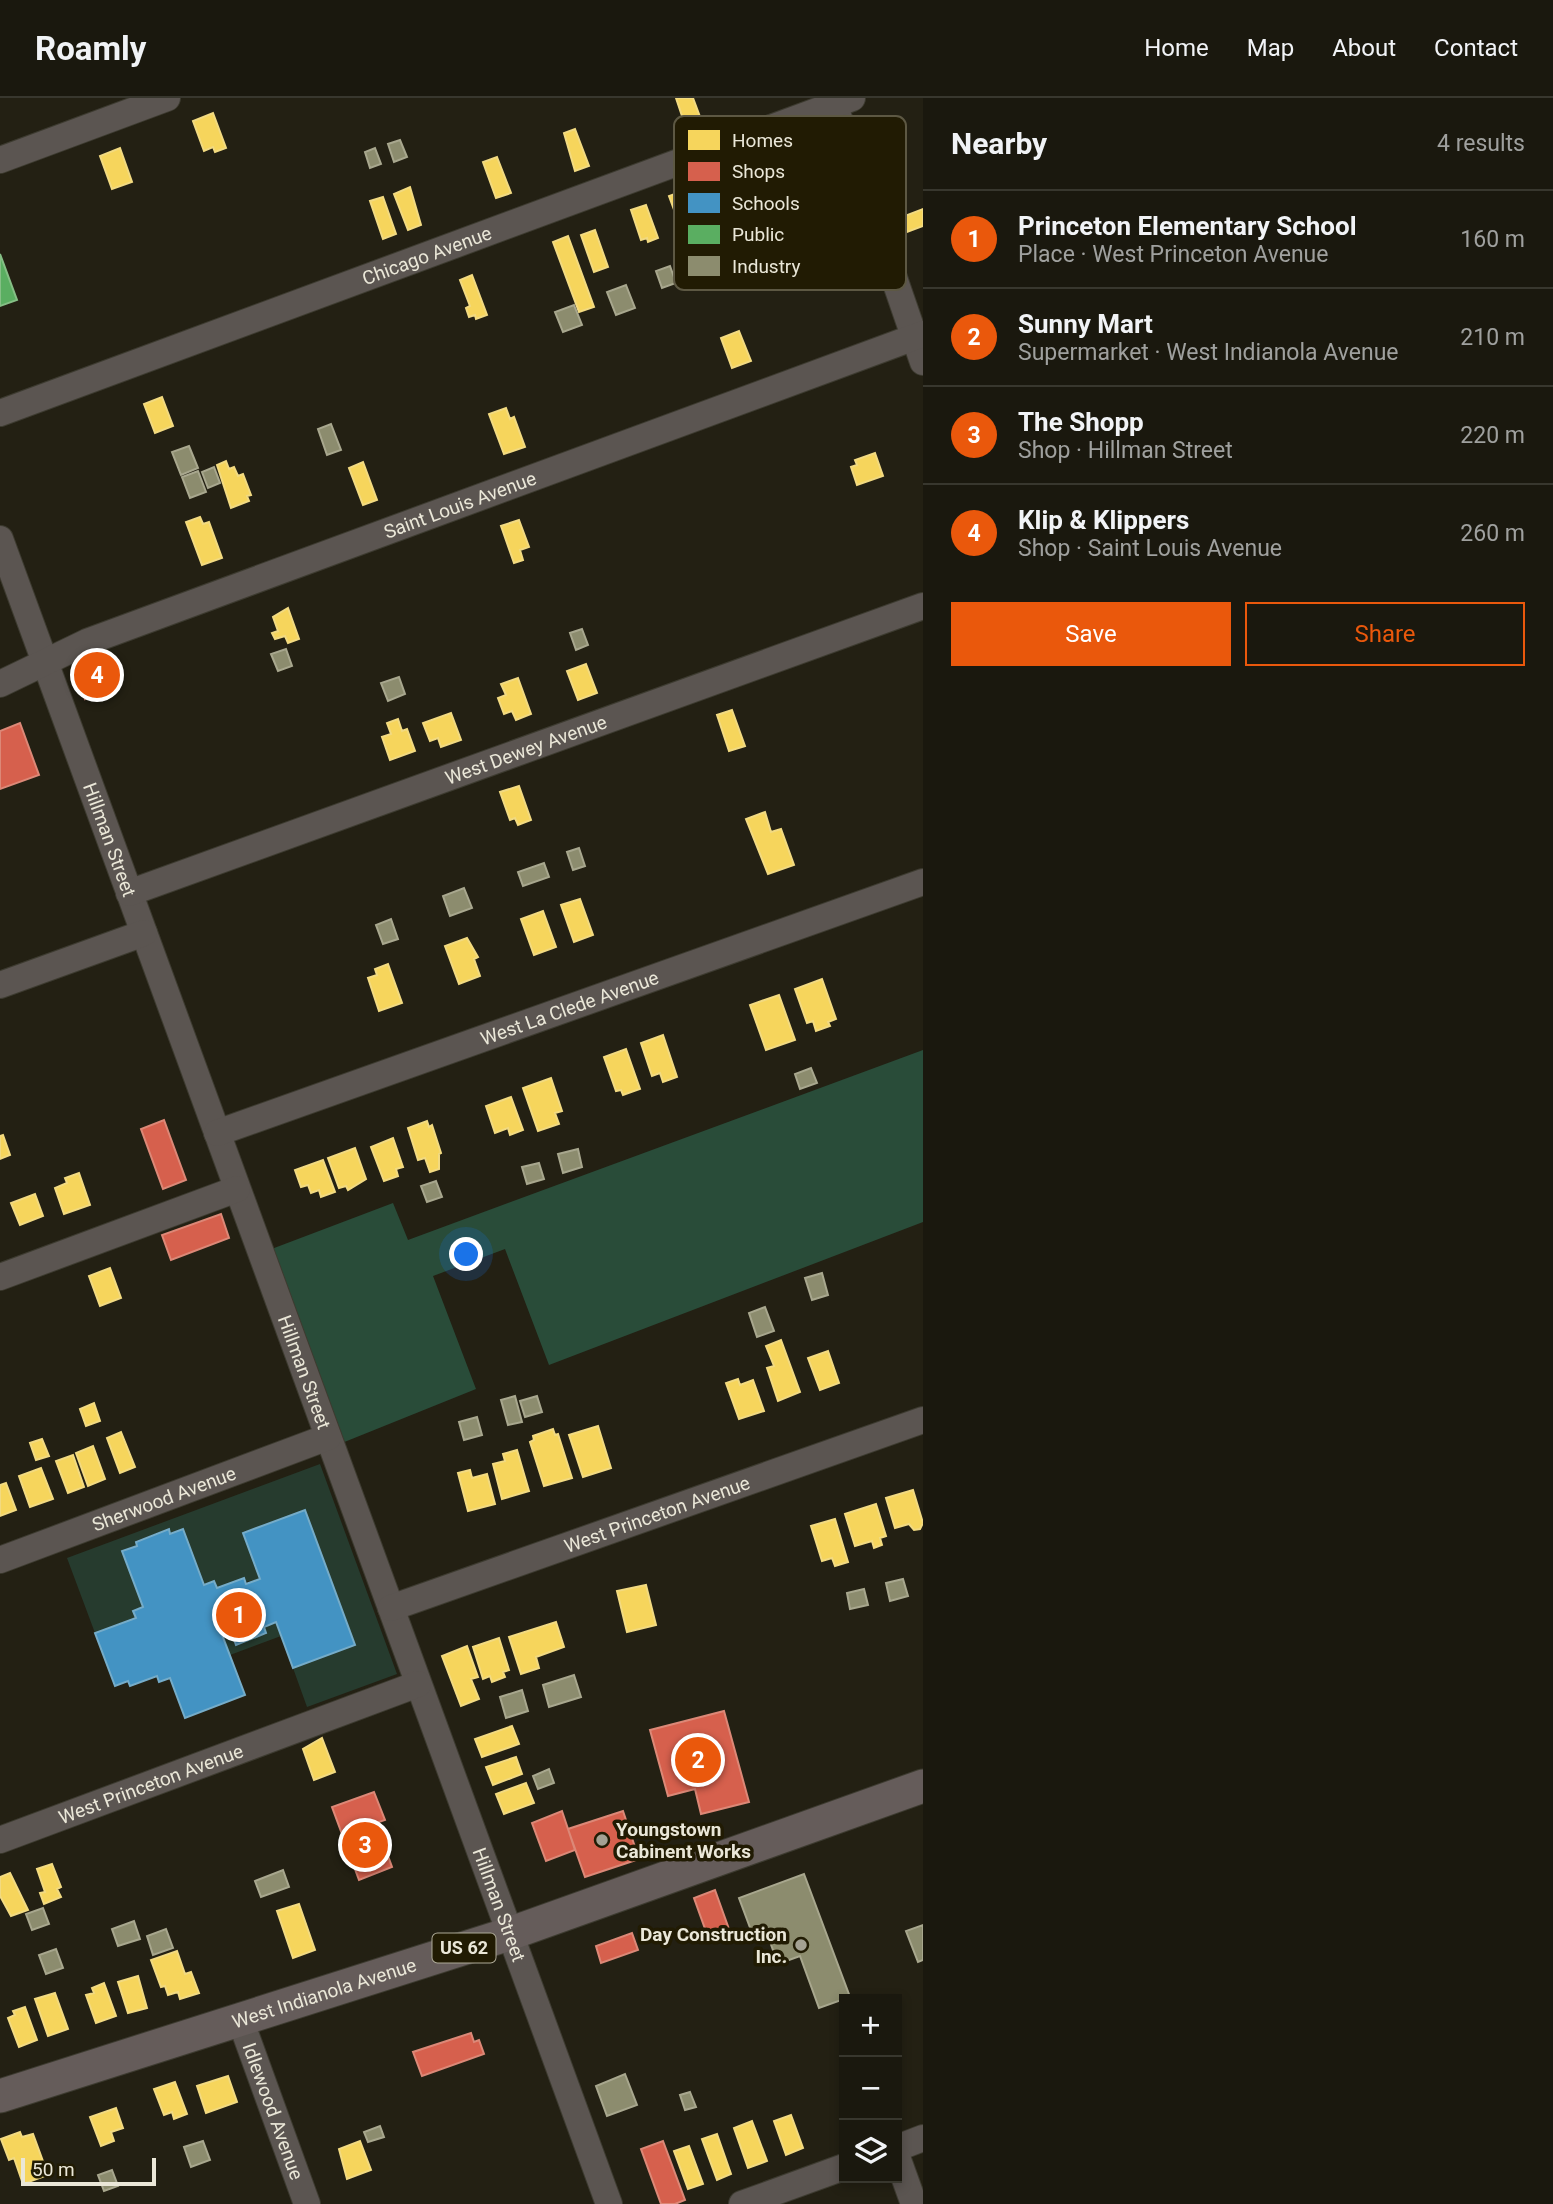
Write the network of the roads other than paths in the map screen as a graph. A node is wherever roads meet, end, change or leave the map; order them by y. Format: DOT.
graph roads {
  1 [pos="167,98"];
  2 [pos="839,100"];
  3 [pos="796,116"];
  4 [pos="0,160"];
  5 [pos="674,162"];
  6 [pos="902,290"];
  7 [pos="920,344"];
  8 [pos="0,413"];
  9 [pos="0,539"];
  10 [pos="923,606"];
  11 [pos="45,663"];
  12 [pos="0,684"];
  13 [pos="923,883"];
  14 [pos="130,893"];
  15 [pos="144,933"];
  16 [pos="0,985"];
  17 [pos="217,1133"];
  18 [pos="237,1189"];
  19 [pos="0,1277"];
  20 [pos="923,1420"];
  21 [pos="328,1437"];
  22 [pos="0,1560"];
  23 [pos="391,1608"];
  24 [pos="418,1684"];
  25 [pos="923,1786"];
  26 [pos="0,1840"];
  27 [pos="509,1934"];
  28 [pos="240,2020"];
  29 [pos="0,2096"];
  30 [pos="923,2138"];
  31 [pos="902,2146"];
  32 [pos="839,2169"];
  33 [pos="902,2171"];
  34 [pos="307,2204"];
  35 [pos="609,2204"];
  36 [pos="742,2204"];
  37 [pos="914,2204"];
  1 -- 4 [label="street"];
  2 -- 3 [label="street, Chicago Avenue"];
  5 -- 8 [label="street, Chicago Avenue"];
  6 -- 7 [label="street"];
  7 -- 11 [label="street, Saint Louis Avenue"];
  9 -- 11 [label="street, Hillman Street"];
  10 -- 14 [label="street, West Dewey Avenue"];
  11 -- 12 [label="street, Saint Louis Avenue"];
  11 -- 14 [label="street, Hillman Street"];
  13 -- 17 [label="street, West La Clede Avenue"];
  14 -- 15 [label="street, Hillman Street"];
  15 -- 16 [label="street"];
  15 -- 17 [label="street, Hillman Street"];
  17 -- 18 [label="street, Hillman Street"];
  18 -- 19 [label="street"];
  18 -- 21 [label="street, Hillman Street"];
  20 -- 23 [label="street, West Princeton Avenue"];
  21 -- 22 [label="street, Sherwood Avenue"];
  21 -- 23 [label="street, Hillman Street"];
  23 -- 24 [label="street, Hillman Street"];
  24 -- 26 [label="street, West Princeton Avenue"];
  24 -- 27 [label="street, Hillman Street"];
  25 -- 27 [label="main road, West Indianola Avenue / US 62"];
  27 -- 28 [label="main road, West Indianola Avenue / US 62"];
  27 -- 35 [label="street, Hillman Street"];
  28 -- 29 [label="main road, West Indianola Avenue / US 62"];
  28 -- 34 [label="street, Idlewood Avenue"];
  30 -- 31 [label="street"];
  32 -- 36 [label="street"];
  33 -- 37 [label="street"];
}
